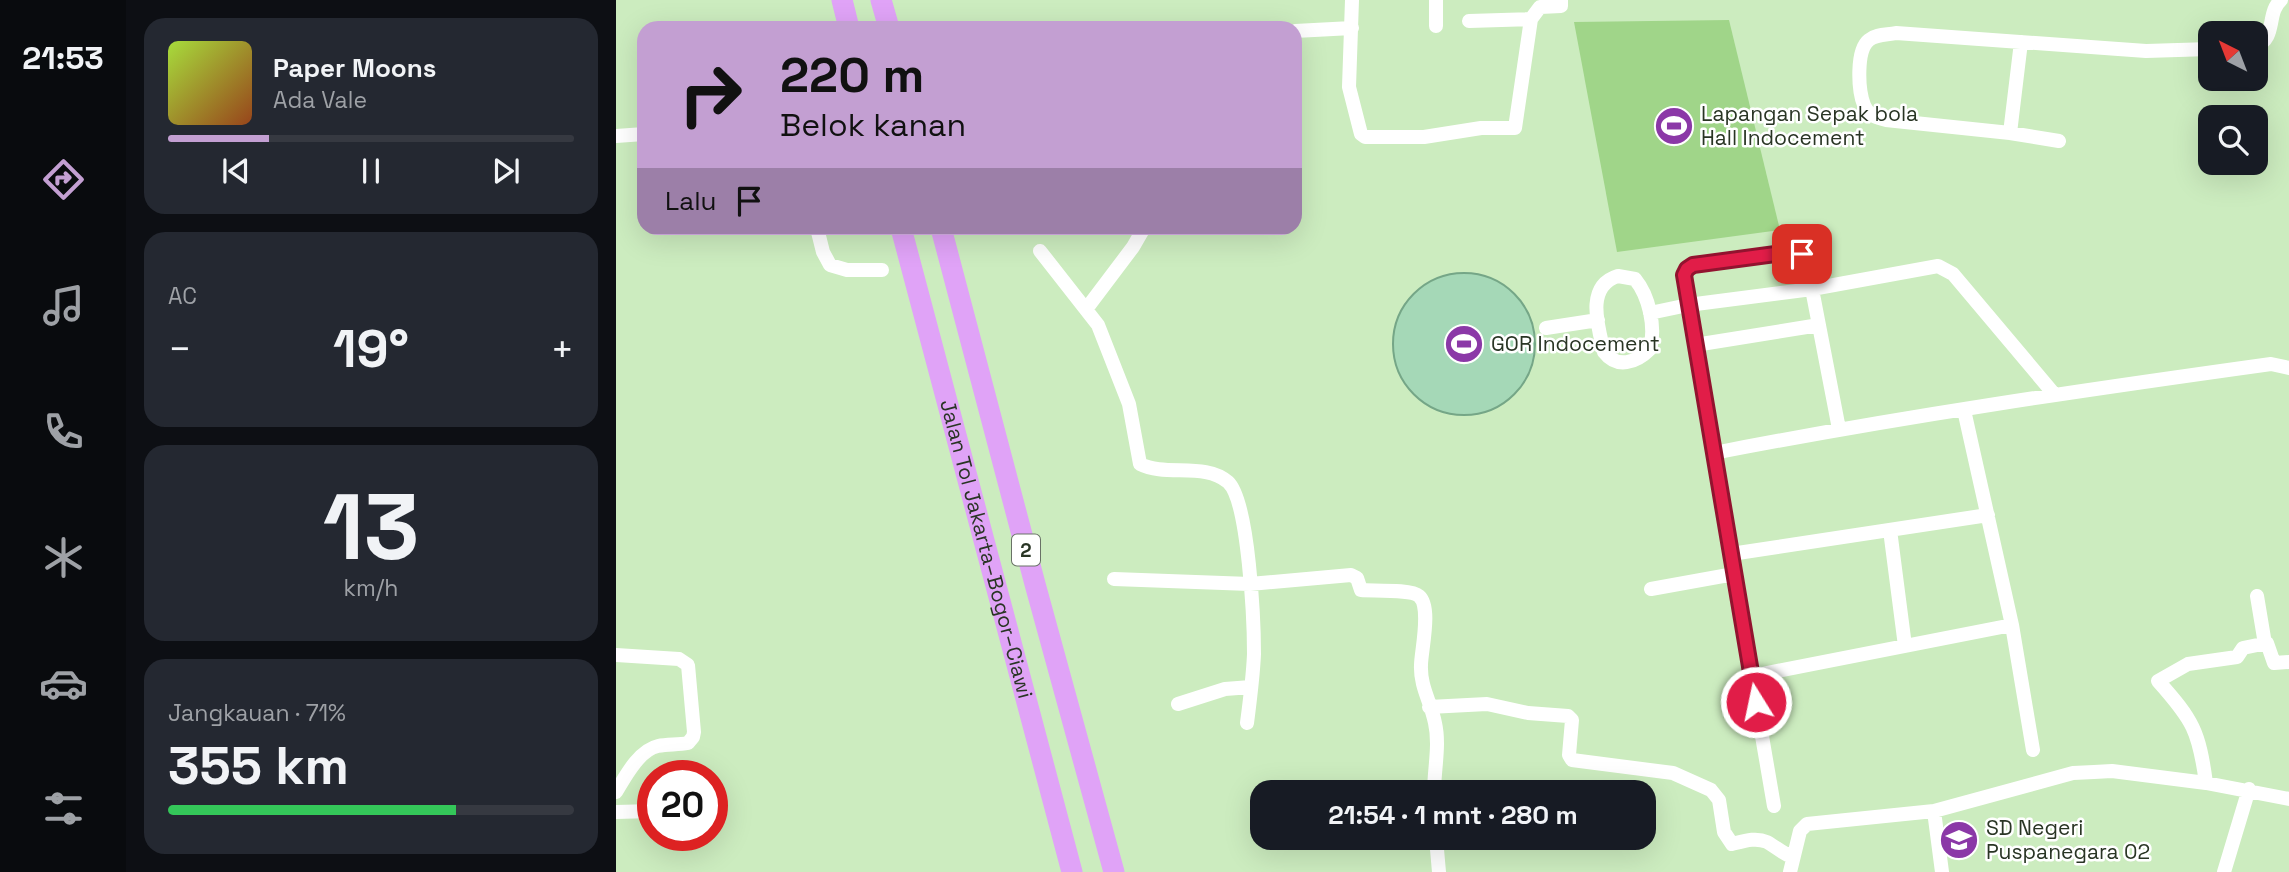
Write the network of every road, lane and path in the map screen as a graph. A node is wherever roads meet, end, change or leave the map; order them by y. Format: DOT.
graph roads {
  1 [pos="842,0"];
  2 [pos="881,0"];
  3 [pos="1352,0"];
  4 [pos="1436,0"];
  5 [pos="1561,0"];
  6 [pos="2281,0"];
  7 [pos="1531,19"];
  8 [pos="847,21"];
  9 [pos="887,21"];
  10 [pos="1469,21"];
  11 [pos="1436,26"];
  12 [pos="1352,28"];
  13 [pos="1302,30"];
  14 [pos="2268,37"];
  15 [pos="2021,42"];
  16 [pos="2198,49"];
  17 [pos="2010,133"];
  18 [pos="637,134"];
  19 [pos="616,136"];
  20 [pos="2059,141"];
  21 [pos="819,235"];
  22 [pos="903,235"];
  23 [pos="943,235"];
  24 [pos="1140,235"];
  25 [pos="1040,251"];
  26 [pos="882,270"];
  27 [pos="1812,289"];
  28 [pos="1688,305"];
  29 [pos="1087,308"];
  30 [pos="1650,313"];
  31 [pos="1598,320"];
  32 [pos="1819,325"];
  33 [pos="1546,328"];
  34 [pos="1695,345"];
  35 [pos="2289,368"];
  36 [pos="2053,394"];
  37 [pos="1964,410"];
  38 [pos="1839,429"];
  39 [pos="1714,453"];
  40 [pos="1988,515"];
  41 [pos="1890,530"];
  42 [pos="1731,554"];
  43 [pos="1734,574"];
  44 [pos="1114,579"];
  45 [pos="1250,584"];
  46 [pos="1651,589"];
  47 [pos="2257,596"];
  48 [pos="2012,625"];
  49 [pos="2265,644"];
  50 [pos="1905,646"];
  51 [pos="616,655"];
  52 [pos="2289,662"];
  53 [pos="1752,676"];
  54 [pos="1251,687"];
  55 [pos="1178,704"];
  56 [pos="1430,707"];
  57 [pos="1247,723"];
  58 [pos="2033,750"];
  59 [pos="1435,780"];
  60 [pos="2206,783"];
  61 [pos="2249,789"];
  62 [pos="616,792"];
  63 [pos="2289,799"];
  64 [pos="1774,806"];
  65 [pos="637,811"];
  66 [pos="1934,811"];
  67 [pos="616,812"];
  68 [pos="1437,850"];
  69 [pos="1793,857"];
  70 [pos="1072,872"];
  71 [pos="1114,872"];
  72 [pos="1439,872"];
  73 [pos="1790,872"];
  74 [pos="1942,872"];
  75 [pos="2224,872"];
  1 -- 8 [label="highway"];
  2 -- 9 [label="highway"];
  3 -- 12 [label="street"];
  4 -- 11 [label="street"];
  5 -- 7 [label="street"];
  6 -- 14 [label="street"];
  7 -- 10 [label="street"];
  7 -- 12 [label="street"];
  12 -- 13 [label="street"];
  15 -- 16 [label="street"];
  15 -- 17 [label="street"];
  15 -- 17 [label="street"];
  17 -- 20 [label="street"];
  18 -- 19 [label="street"];
  21 -- 26 [label="street"];
  22 -- 70 [label="highway, Jalan Tol Jakarta–Bogor–Ciawi / 2"];
  23 -- 71 [label="highway, Jalan Tol Jakarta–Bogor–Ciawi / 2"];
  24 -- 29 [label="street"];
  25 -- 29 [label="street"];
  27 -- 28 [label="street"];
  27 -- 28 [label="street"];
  27 -- 32 [label="street"];
  27 -- 36 [label="street"];
  28 -- 30 [label="street"];
  28 -- 34 [label="street"];
  29 -- 45 [label="street"];
  30 -- 31 [label="street"];
  30 -- 31 [label="street"];
  31 -- 33 [label="street"];
  32 -- 34 [label="street"];
  32 -- 38 [label="street"];
  34 -- 39 [label="street"];
  35 -- 36 [label="street"];
  36 -- 37 [label="street"];
  37 -- 38 [label="street"];
  37 -- 40 [label="street"];
  38 -- 39 [label="street"];
  39 -- 42 [label="street"];
  40 -- 41 [label="street"];
  40 -- 48 [label="street"];
  41 -- 42 [label="street"];
  41 -- 50 [label="street"];
  42 -- 43 [label="street"];
  43 -- 46 [label="street"];
  43 -- 53 [label="street"];
  44 -- 45 [label="street"];
  45 -- 54 [label="street"];
  45 -- 56 [label="street"];
  47 -- 49 [label="street"];
  48 -- 50 [label="street"];
  48 -- 58 [label="street"];
  49 -- 52 [label="street"];
  49 -- 60 [label="street"];
  50 -- 53 [label="street"];
  51 -- 62 [label="street"];
  53 -- 64 [label="street"];
  54 -- 55 [label="street"];
  54 -- 57 [label="street"];
  56 -- 59 [label="street"];
  56 -- 69 [label="street"];
  60 -- 61 [label="street"];
  60 -- 66 [label="street"];
  61 -- 63 [label="street"];
  61 -- 75 [label="street"];
  65 -- 67 [label="street"];
  66 -- 69 [label="street"];
  66 -- 74 [label="street"];
  68 -- 72 [label="street"];
  69 -- 73 [label="street"];
}
